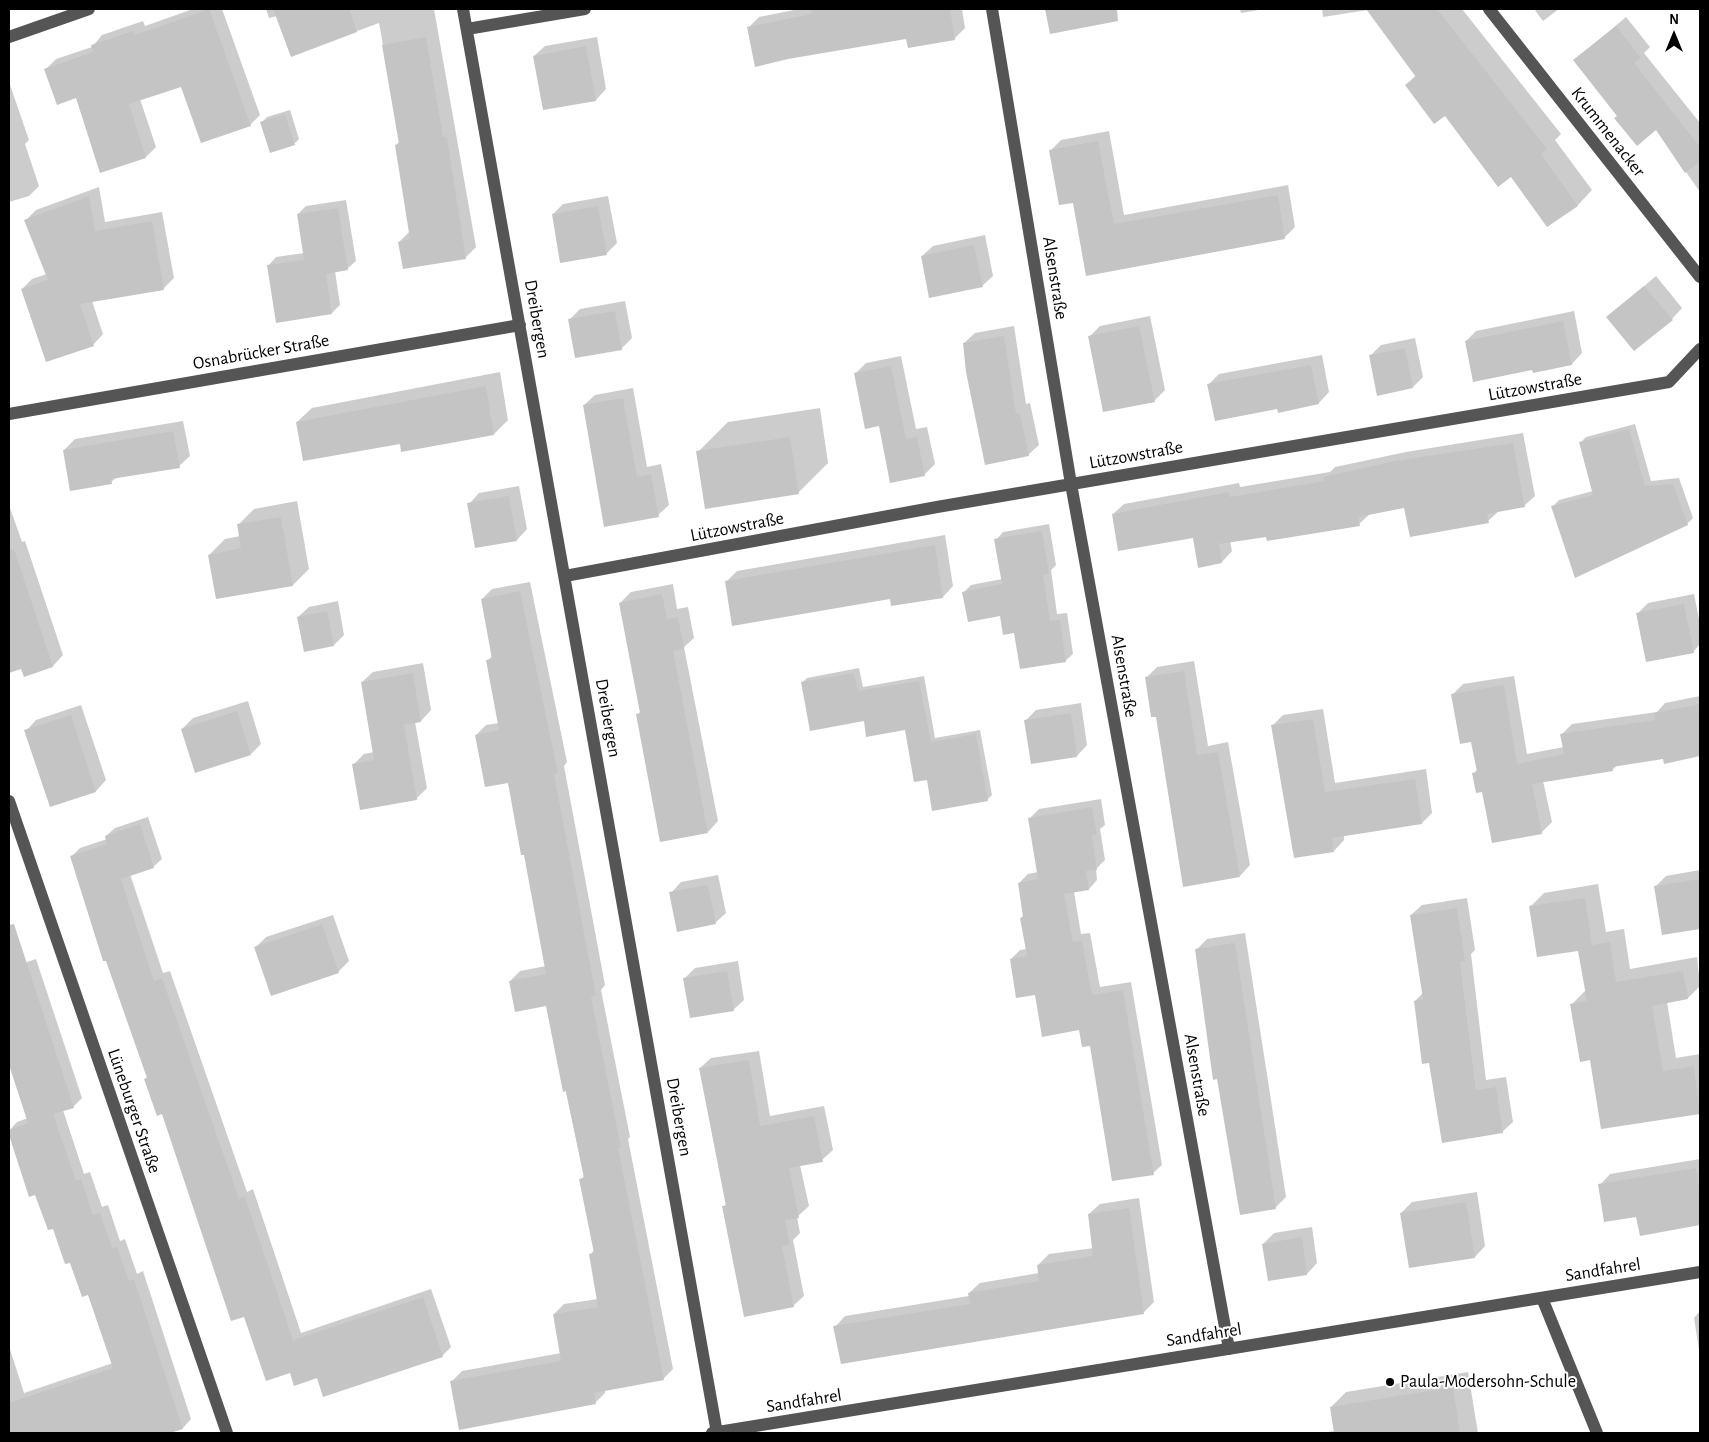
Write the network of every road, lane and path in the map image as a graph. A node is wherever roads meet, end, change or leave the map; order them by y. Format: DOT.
graph roads {
  1 [pos="89,9"];
  2 [pos="464,9"];
  3 [pos="585,9"];
  4 [pos="992,9"];
  5 [pos="1489,9"];
  6 [pos="467,29"];
  7 [pos="9,37"];
  8 [pos="1700,278"];
  9 [pos="520,324"];
  10 [pos="1700,349"];
  11 [pos="10,410"];
  12 [pos="1071,484"];
  13 [pos="565,576"];
  14 [pos="9,801"];
  15 [pos="1700,1272"];
  16 [pos="1542,1298"];
  17 [pos="1229,1349"];
  18 [pos="227,1433"];
  19 [pos="716,1433"];
  20 [pos="1597,1433"];
  1 -- 7 [label="street"];
  2 -- 6 [label="street, Dreibergen"];
  3 -- 6 [label="street"];
  4 -- 12 [label="street, Alsenstraße"];
  5 -- 8 [label="street, Krummenacker"];
  6 -- 9 [label="street, Dreibergen"];
  9 -- 11 [label="street, Osnabrücker Straße"];
  9 -- 13 [label="street, Dreibergen"];
  10 -- 12 [label="street, Lützowstraße"];
  12 -- 13 [label="street, Lützowstraße"];
  12 -- 17 [label="street, Alsenstraße"];
  13 -- 19 [label="street, Dreibergen"];
  14 -- 18 [label="street, Lüneburger Straße"];
  15 -- 16 [label="street, Sandfahrel"];
  16 -- 17 [label="street, Sandfahrel"];
  16 -- 20 [label="street"];
  17 -- 19 [label="street, Sandfahrel"];
}
